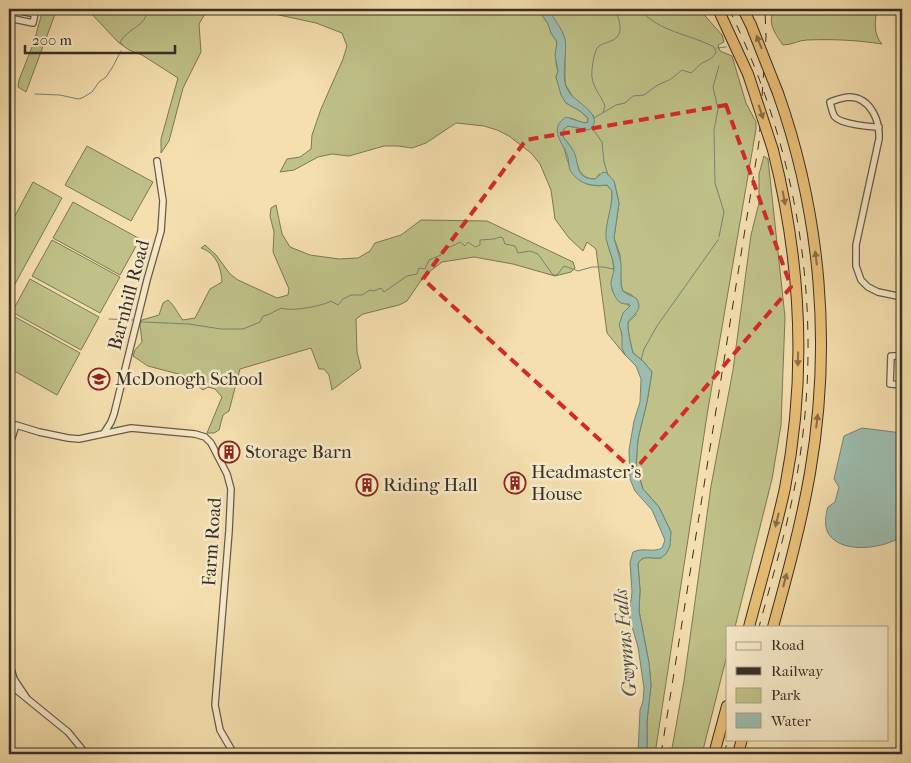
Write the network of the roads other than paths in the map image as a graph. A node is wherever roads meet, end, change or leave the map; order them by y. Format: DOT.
graph roads {
  1 [pos="11,9"];
  2 [pos="718,9"];
  3 [pos="743,9"];
  4 [pos="9,18"];
  5 [pos="878,127"];
  6 [pos="157,161"];
  7 [pos="902,297"];
  8 [pos="902,356"];
  9 [pos="902,385"];
  10 [pos="104,433"];
  11 [pos="9,446"];
  12 [pos="749,626"];
  13 [pos="773,626"];
  14 [pos="9,662"];
  15 [pos="9,684"];
  16 [pos="30,702"];
  17 [pos="726,710"];
  18 [pos="742,740"];
  19 [pos="86,754"];
  20 [pos="234,754"];
  21 [pos="714,754"];
  22 [pos="738,754"];
  1 -- 4 [label="street"];
  2 -- 12 [label="highway, one-way, bridge"];
  13 -- 3 [label="highway, one-way, bridge"];
  5 -- 5 [label="street"];
  5 -- 7 [label="street"];
  6 -- 10 [label="street, Barnhill Road"];
  8 -- 9 [label="street"];
  10 -- 11 [label="street, Farm Road"];
  10 -- 20 [label="street, Farm Road"];
  14 -- 16 [label="street"];
  15 -- 16 [label="street"];
  16 -- 19 [label="street"];
  17 -- 21 [label="highway"];
  18 -- 22 [label="highway"];
}
